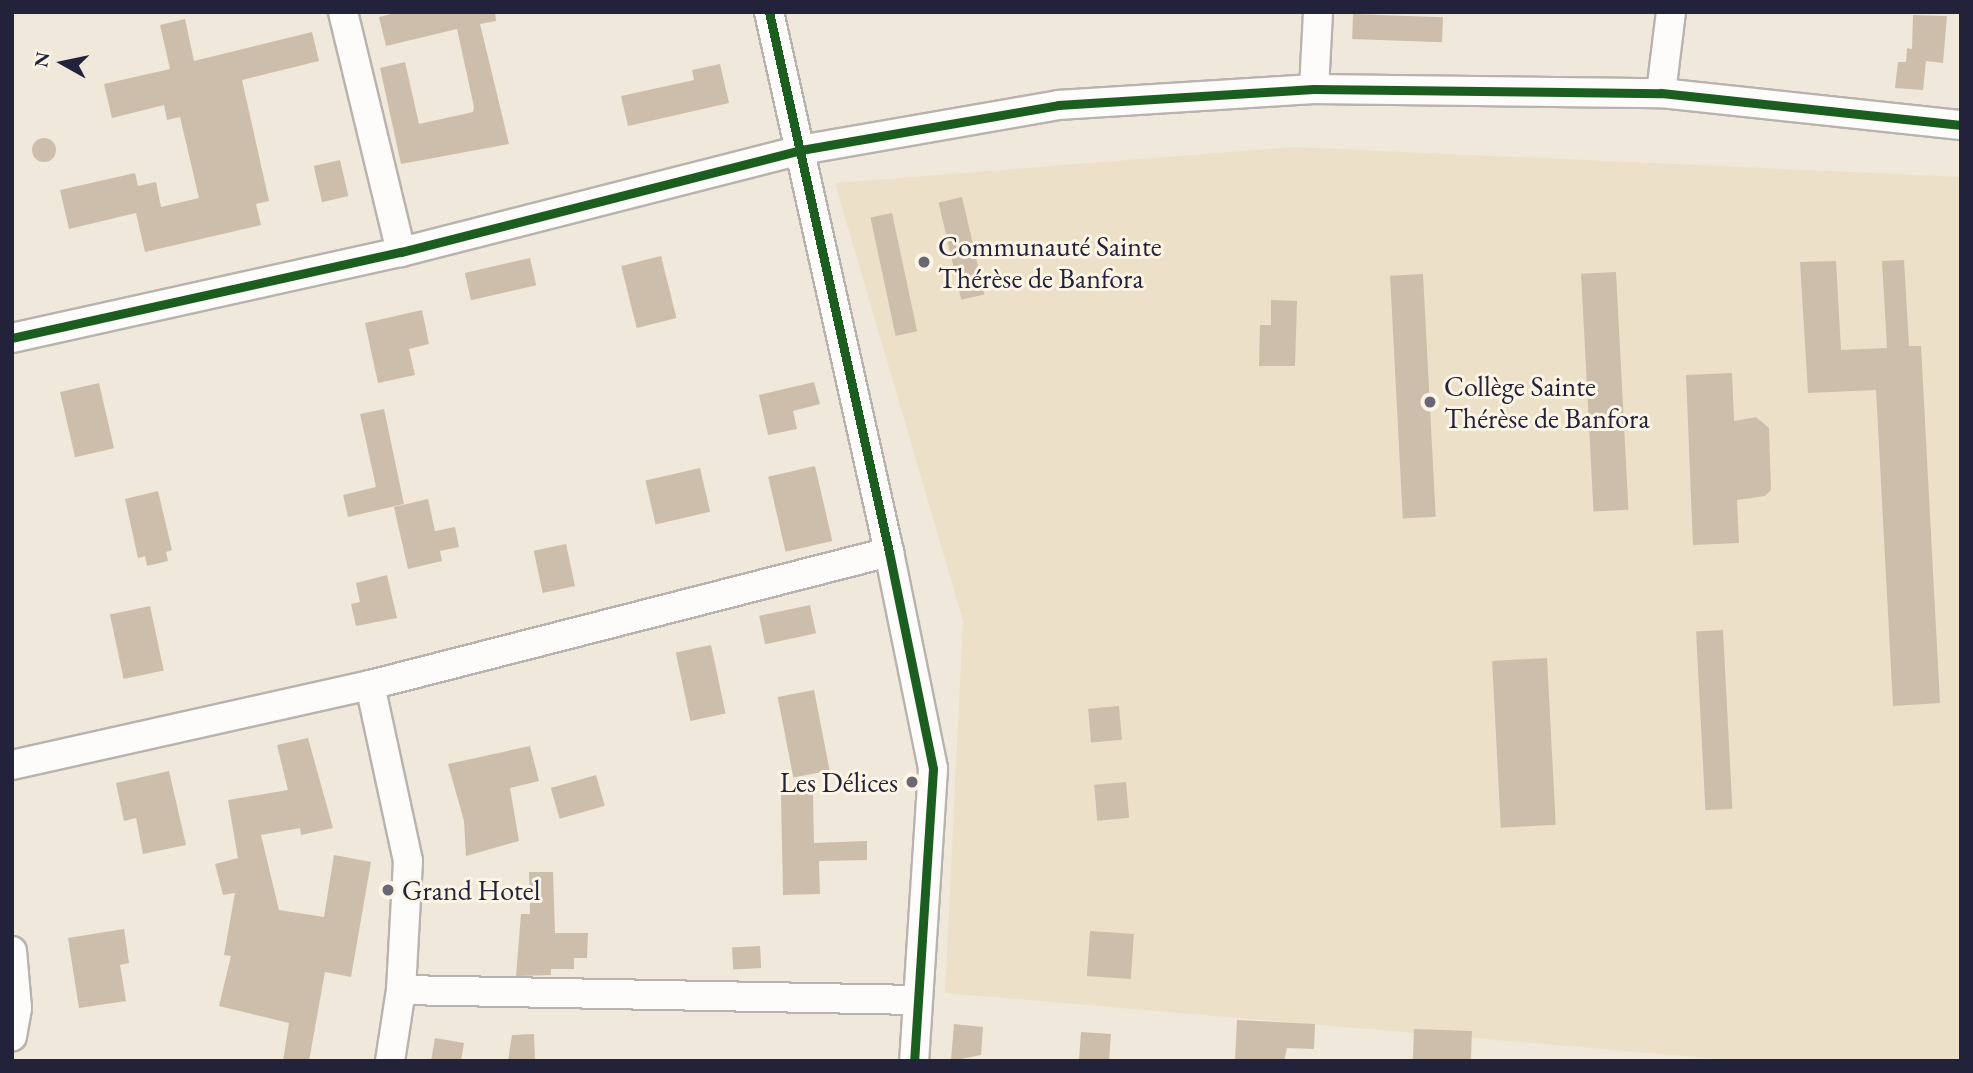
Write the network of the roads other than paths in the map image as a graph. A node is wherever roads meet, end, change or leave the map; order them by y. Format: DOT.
graph roads {
  1 [pos="343,12"];
  2 [pos="769,12"];
  3 [pos="1318,12"];
  4 [pos="1671,12"];
  5 [pos="1314,89"];
  6 [pos="1661,93"];
  7 [pos="1961,125"];
  8 [pos="802,150"];
  9 [pos="401,251"];
  10 [pos="12,338"];
  11 [pos="889,552"];
  12 [pos="370,685"];
  13 [pos="12,765"];
  14 [pos="12,951"];
  15 [pos="401,990"];
  16 [pos="917,1000"];
  17 [pos="12,1037"];
  18 [pos="390,1061"];
  19 [pos="914,1061"];
  1 -- 9 [label="street"];
  2 -- 8 [label="street"];
  3 -- 5 [label="street"];
  4 -- 6 [label="street"];
  5 -- 6 [label="street"];
  5 -- 8 [label="street"];
  6 -- 7 [label="street"];
  8 -- 9 [label="street"];
  8 -- 11 [label="street"];
  9 -- 10 [label="street"];
  11 -- 12 [label="street"];
  11 -- 16 [label="street"];
  12 -- 13 [label="street"];
  12 -- 15 [label="street"];
  14 -- 17 [label="street"];
  15 -- 16 [label="street"];
  15 -- 18 [label="street"];
  16 -- 19 [label="street"];
}
